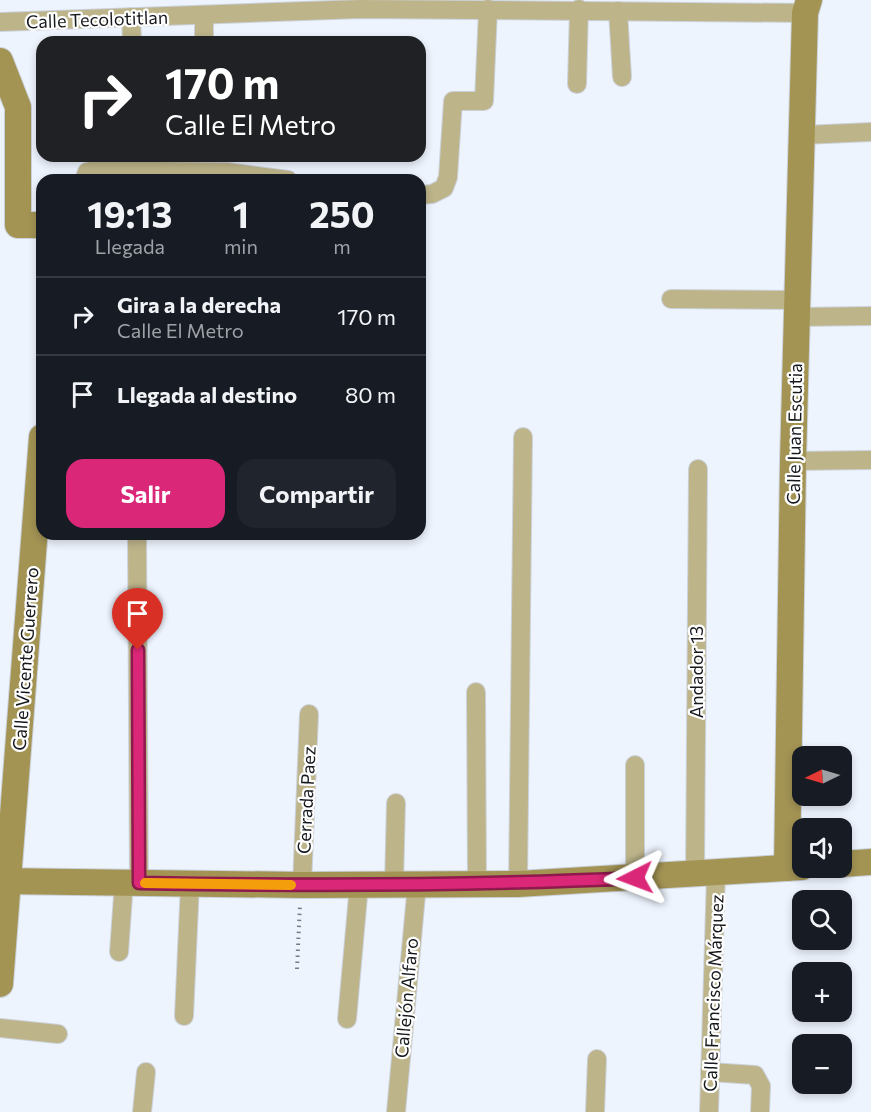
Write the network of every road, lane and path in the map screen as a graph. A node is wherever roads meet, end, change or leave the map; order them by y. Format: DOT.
graph roads {
  1 [pos="807,6"];
  2 [pos="488,9"];
  3 [pos="579,9"];
  4 [pos="618,11"];
  5 [pos="204,15"];
  6 [pos="131,17"];
  7 [pos="0,22"];
  8 [pos="132,36"];
  9 [pos="204,36"];
  10 [pos="0,61"];
  11 [pos="622,77"];
  12 [pos="576,84"];
  13 [pos="10,129"];
  14 [pos="871,132"];
  15 [pos="804,135"];
  16 [pos="86,174"];
  17 [pos="242,174"];
  18 [pos="426,194"];
  19 [pos="20,225"];
  20 [pos="671,299"];
  21 [pos="797,309"];
  22 [pos="871,316"];
  23 [pos="523,437"];
  24 [pos="871,460"];
  25 [pos="793,461"];
  26 [pos="698,469"];
  27 [pos="36,507"];
  28 [pos="137,540"];
  29 [pos="476,692"];
  30 [pos="309,714"];
  31 [pos="635,765"];
  32 [pos="396,803"];
  33 [pos="795,818"];
  34 [pos="871,862"];
  35 [pos="852,863"];
  36 [pos="792,868"];
  37 [pos="706,874"];
  38 [pos="635,878"];
  39 [pos="4,882"];
  40 [pos="131,883"];
  41 [pos="190,884"];
  42 [pos="406,884"];
  43 [pos="477,884"];
  44 [pos="518,884"];
  45 [pos="302,885"];
  46 [pos="359,885"];
  47 [pos="119,952"];
  48 [pos="297,969"];
  49 [pos="0,984"];
  50 [pos="184,1016"];
  51 [pos="347,1019"];
  52 [pos="0,1028"];
  53 [pos="58,1034"];
  54 [pos="597,1059"];
  55 [pos="146,1072"];
  56 [pos="710,1072"];
  57 [pos="142,1112"];
  58 [pos="396,1112"];
  59 [pos="595,1112"];
  60 [pos="709,1112"];
  61 [pos="760,1112"];
  1 -- 4 [label="street, Calle Tecolotitlan"];
  1 -- 15 [label="main road, Calle Juan Escutia"];
  2 -- 3 [label="street, Calle Tecolotitlan"];
  2 -- 5 [label="street, Calle Tecolotitlan"];
  2 -- 18 [label="street"];
  3 -- 4 [label="street, Calle Tecolotitlan"];
  3 -- 12 [label="street"];
  4 -- 11 [label="street"];
  5 -- 6 [label="street, Calle Tecolotitlan"];
  5 -- 9 [label="street"];
  6 -- 7 [label="street, Calle Tecolotitlan"];
  6 -- 8 [label="street"];
  10 -- 13 [label="main road"];
  13 -- 19 [label="main road"];
  14 -- 15 [label="street"];
  15 -- 21 [label="main road, Calle Juan Escutia"];
  16 -- 17 [label="street"];
  20 -- 21 [label="street"];
  21 -- 22 [label="street"];
  21 -- 25 [label="main road, Calle Juan Escutia"];
  23 -- 44 [label="street"];
  24 -- 25 [label="street"];
  25 -- 33 [label="main road, Calle Juan Escutia"];
  26 -- 37 [label="street, Andador 13"];
  27 -- 39 [label="main road, Calle Vicente Guerrero"];
  28 -- 40 [label="street"];
  29 -- 43 [label="street"];
  30 -- 45 [label="street, Cerrada Paez"];
  31 -- 38 [label="street"];
  32 -- 42 [label="street, Callejón Alfaro"];
  34 -- 35 [label="main road"];
  36 -- 37 [label="main road"];
  37 -- 38 [label="main road"];
  37 -- 56 [label="street, Calle Francisco Márquez"];
  38 -- 44 [label="main road"];
  39 -- 40 [label="main road"];
  39 -- 49 [label="main road, Calle Vicente Guerrero"];
  40 -- 41 [label="main road"];
  40 -- 47 [label="street"];
  41 -- 45 [label="main road"];
  41 -- 50 [label="street"];
  42 -- 43 [label="main road"];
  42 -- 46 [label="main road"];
  42 -- 58 [label="street, Callejón Alfaro"];
  43 -- 44 [label="main road"];
  45 -- 46 [label="main road"];
  45 -- 48 [label="path"];
  46 -- 51 [label="street"];
  52 -- 53 [label="street"];
  54 -- 59 [label="street"];
  55 -- 57 [label="street"];
  56 -- 60 [label="street, Calle Francisco Márquez"];
  56 -- 61 [label="street"];
}
